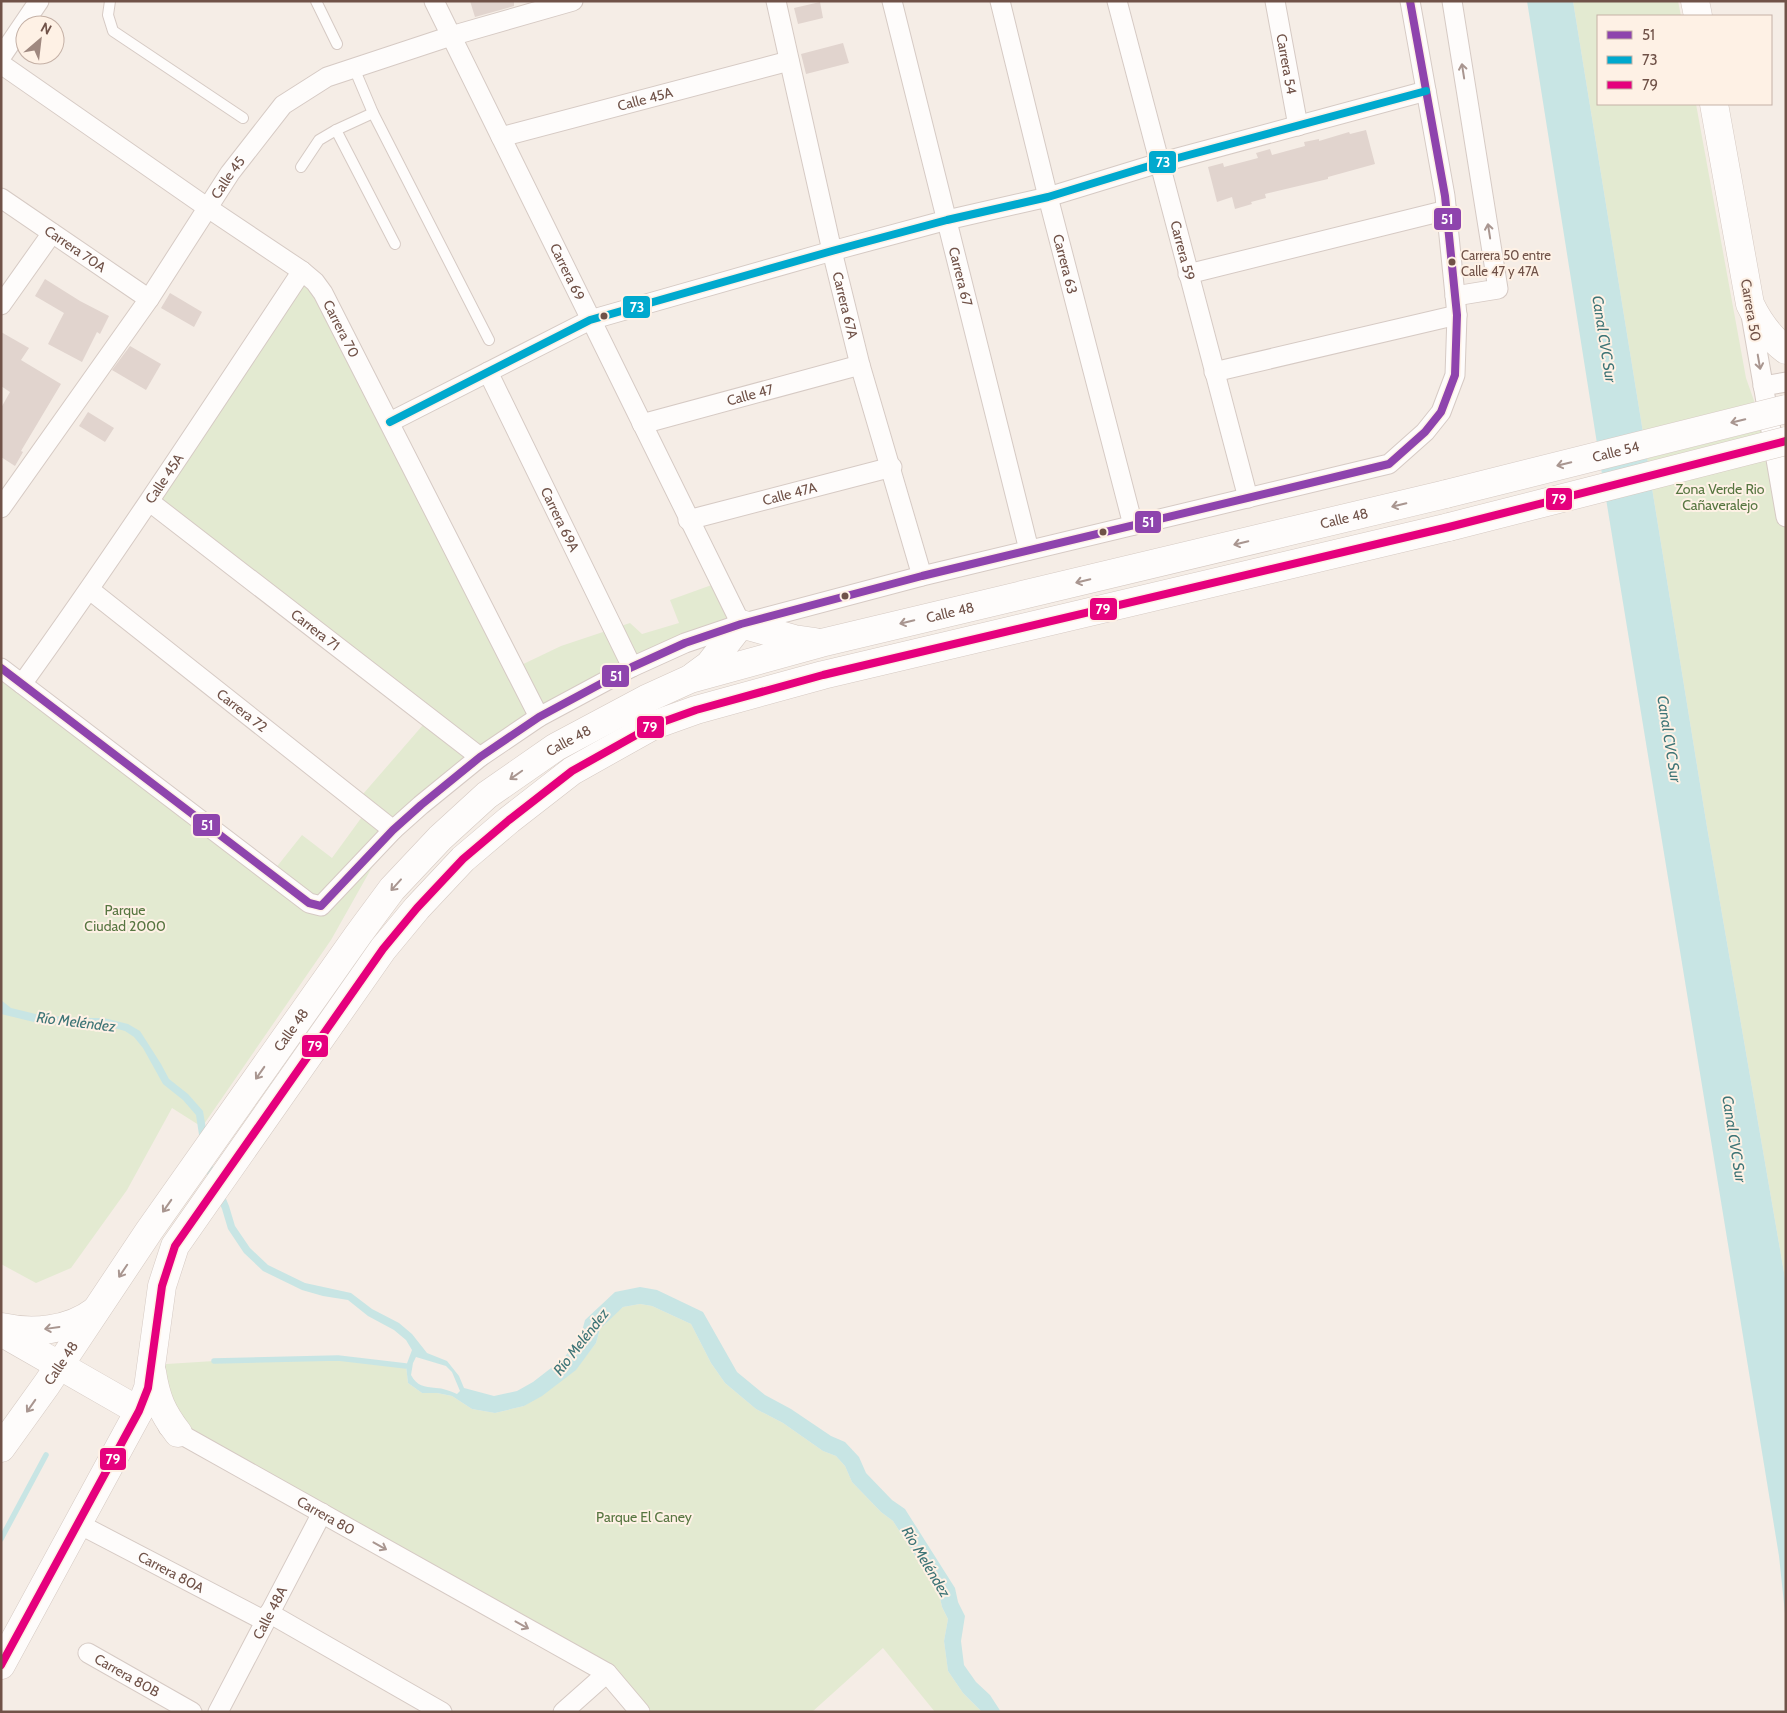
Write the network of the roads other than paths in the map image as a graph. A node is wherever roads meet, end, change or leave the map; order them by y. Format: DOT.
graph roads {
  1 [pos="39,1"];
  2 [pos="110,1"];
  3 [pos="316,1"];
  4 [pos="434,1"];
  5 [pos="573,1"];
  6 [pos="776,1"];
  7 [pos="892,1"];
  8 [pos="1000,1"];
  9 [pos="1118,1"];
  10 [pos="1275,1"];
  11 [pos="1410,1"];
  12 [pos="1452,1"];
  13 [pos="1695,1"];
  14 [pos="1698,15"];
  15 [pos="451,36"];
  16 [pos="337,44"];
  17 [pos="1,56"];
  18 [pos="789,61"];
  19 [pos="1,64"];
  20 [pos="354,68"];
  21 [pos="1426,91"];
  22 [pos="1714,105"];
  23 [pos="373,113"];
  24 [pos="243,118"];
  25 [pos="1298,126"];
  26 [pos="336,130"];
  27 [pos="501,137"];
  28 [pos="1159,163"];
  29 [pos="301,167"];
  30 [pos="1048,197"];
  31 [pos="1,198"];
  32 [pos="208,208"];
  33 [pos="1447,210"];
  34 [pos="947,220"];
  35 [pos="52,233"];
  36 [pos="395,244"];
  37 [pos="832,251"];
  38 [pos="302,271"];
  39 [pos="1188,274"];
  40 [pos="1456,296"];
  41 [pos="149,300"];
  42 [pos="1750,304"];
  43 [pos="1,305"];
  44 [pos="1457,315"];
  45 [pos="590,320"];
  46 [pos="489,340"];
  47 [pos="1786,350"];
  48 [pos="860,365"];
  49 [pos="488,372"];
  50 [pos="1214,372"];
  51 [pos="1786,382"];
  52 [pos="1764,386"];
  53 [pos="1786,409"];
  54 [pos="390,422"];
  55 [pos="642,424"];
  56 [pos="1781,452"];
  57 [pos="892,468"];
  58 [pos="1446,494"];
  59 [pos="1248,498"];
  60 [pos="150,502"];
  61 [pos="1,508"];
  62 [pos="1786,517"];
  63 [pos="688,520"];
  64 [pos="1133,526"];
  65 [pos="1029,550"];
  66 [pos="922,576"];
  67 [pos="90,590"];
  68 [pos="741,624"];
  69 [pos="821,643"];
  70 [pos="632,667"];
  71 [pos="1,668"];
  72 [pos="690,679"];
  73 [pos="22,684"];
  74 [pos="539,717"];
  75 [pos="480,757"];
  76 [pos="393,830"];
  77 [pos="96,1310"];
  78 [pos="1,1327"];
  79 [pos="1,1332"];
  80 [pos="58,1365"];
  81 [pos="151,1365"];
  82 [pos="140,1411"];
  83 [pos="178,1433"];
  84 [pos="5,1436"];
  85 [pos="322,1513"];
  86 [pos="78,1523"];
  87 [pos="267,1617"];
  88 [pos="88,1653"];
  89 [pos="1,1665"];
  90 [pos="607,1673"];
  91 [pos="224,1710"];
  92 [pos="192,1712"];
  93 [pos="442,1712"];
  94 [pos="563,1712"];
  95 [pos="640,1712"];
  1 -- 17 [label="street"];
  2 -- 24 [label="lane"];
  3 -- 16 [label="lane"];
  4 -- 15 [label="street, Carrera 69"];
  5 -- 15 [label="street, Calle 45"];
  6 -- 18 [label="street, Carrera 67A"];
  7 -- 34 [label="street, Carrera 67"];
  8 -- 30 [label="street, Carrera 63"];
  9 -- 28 [label="street, Carrera 59"];
  10 -- 25 [label="street, Carrera 54"];
  11 -- 21 [label="street"];
  40 -- 12 [label="street, one-way"];
  13 -- 14 [label="main road"];
  15 -- 20 [label="street, Calle 45"];
  15 -- 27 [label="street, Carrera 69"];
  18 -- 27 [label="street, Calle 45A"];
  18 -- 37 [label="street, Carrera 67A"];
  19 -- 32 [label="street, Carrera 70"];
  20 -- 23 [label="lane"];
  20 -- 32 [label="street, Calle 45"];
  21 -- 25 [label="street"];
  21 -- 33 [label="street"];
  22 -- 42 [label="main road, Carrera 50"];
  23 -- 26 [label="lane"];
  23 -- 46 [label="lane"];
  25 -- 28 [label="street"];
  26 -- 29 [label="lane"];
  26 -- 36 [label="lane"];
  27 -- 45 [label="street, Carrera 69"];
  28 -- 30 [label="street"];
  28 -- 39 [label="street, Carrera 59"];
  30 -- 34 [label="street"];
  30 -- 64 [label="street, Carrera 63"];
  31 -- 35 [label="street, Carrera 70A"];
  32 -- 38 [label="street, Carrera 70"];
  32 -- 41 [label="street, Calle 45"];
  33 -- 39 [label="street"];
  33 -- 40 [label="street"];
  34 -- 37 [label="street"];
  34 -- 65 [label="street, Carrera 67"];
  35 -- 41 [label="street, Carrera 70A"];
  35 -- 43 [label="street"];
  37 -- 45 [label="street"];
  37 -- 48 [label="street, Carrera 67A"];
  38 -- 54 [label="street, Carrera 70"];
  38 -- 60 [label="street, Calle 45A"];
  39 -- 50 [label="street, Carrera 59"];
  40 -- 44 [label="street"];
  41 -- 61 [label="street, Calle 45"];
  42 -- 47 [label="main road"];
  42 -- 52 [label="street, Carrera 50, one-way"];
  44 -- 50 [label="street"];
  44 -- 59 [label="street"];
  45 -- 49 [label="street"];
  45 -- 55 [label="street, Carrera 69"];
  48 -- 55 [label="street, Calle 47"];
  48 -- 57 [label="street, Carrera 67A"];
  49 -- 54 [label="street"];
  49 -- 70 [label="street, Carrera 69A"];
  50 -- 59 [label="street, Carrera 59"];
  51 -- 52 [label="street"];
  52 -- 56 [label="street, Carrera 50"];
  53 -- 58 [label="main road, Calle 54, one-way, bridge"];
  54 -- 74 [label="street, Carrera 70"];
  55 -- 63 [label="street, Carrera 69"];
  56 -- 62 [label="street, Carrera 50"];
  56 -- 81 [label="main road, Calle 48, bridge"];
  57 -- 63 [label="street, Calle 47A"];
  57 -- 66 [label="street, Carrera 67A"];
  58 -- 69 [label="main road, Calle 48, one-way"];
  59 -- 64 [label="street"];
  60 -- 67 [label="street, Calle 45A"];
  60 -- 75 [label="street, Carrera 71"];
  63 -- 68 [label="street, Carrera 69"];
  64 -- 65 [label="street"];
  65 -- 66 [label="street"];
  66 -- 68 [label="street"];
  67 -- 73 [label="street, Calle 45A"];
  67 -- 76 [label="street, Carrera 72"];
  68 -- 69 [label="main road"];
  68 -- 70 [label="street"];
  68 -- 72 [label="main road"];
  69 -- 72 [label="main road, Calle 48"];
  70 -- 74 [label="street"];
  71 -- 73 [label="street"];
  72 -- 77 [label="main road, Calle 48, one-way"];
  73 -- 76 [label="street"];
  74 -- 75 [label="street"];
  75 -- 76 [label="street"];
  77 -- 78 [label="main road, one-way"];
  77 -- 80 [label="main road, Calle 48"];
  79 -- 80 [label="main road, Carrera 80"];
  80 -- 82 [label="main road, Carrera 80"];
  80 -- 84 [label="main road, Calle 48, one-way"];
  81 -- 82 [label="main road, Calle 48"];
  81 -- 83 [label="main road"];
  82 -- 83 [label="street, Carrera 80"];
  82 -- 86 [label="main road, Calle 48"];
  83 -- 85 [label="street, Carrera 80"];
  85 -- 87 [label="street, Calle 48A"];
  85 -- 90 [label="street, Carrera 80, one-way"];
  86 -- 87 [label="street, Carrera 80A"];
  86 -- 89 [label="main road, Calle 48"];
  87 -- 91 [label="street, Calle 48A"];
  87 -- 93 [label="street, Carrera 80A"];
  88 -- 92 [label="street, Carrera 80B"];
  90 -- 94 [label="street"];
  90 -- 95 [label="street, Carrera 80"];
}
